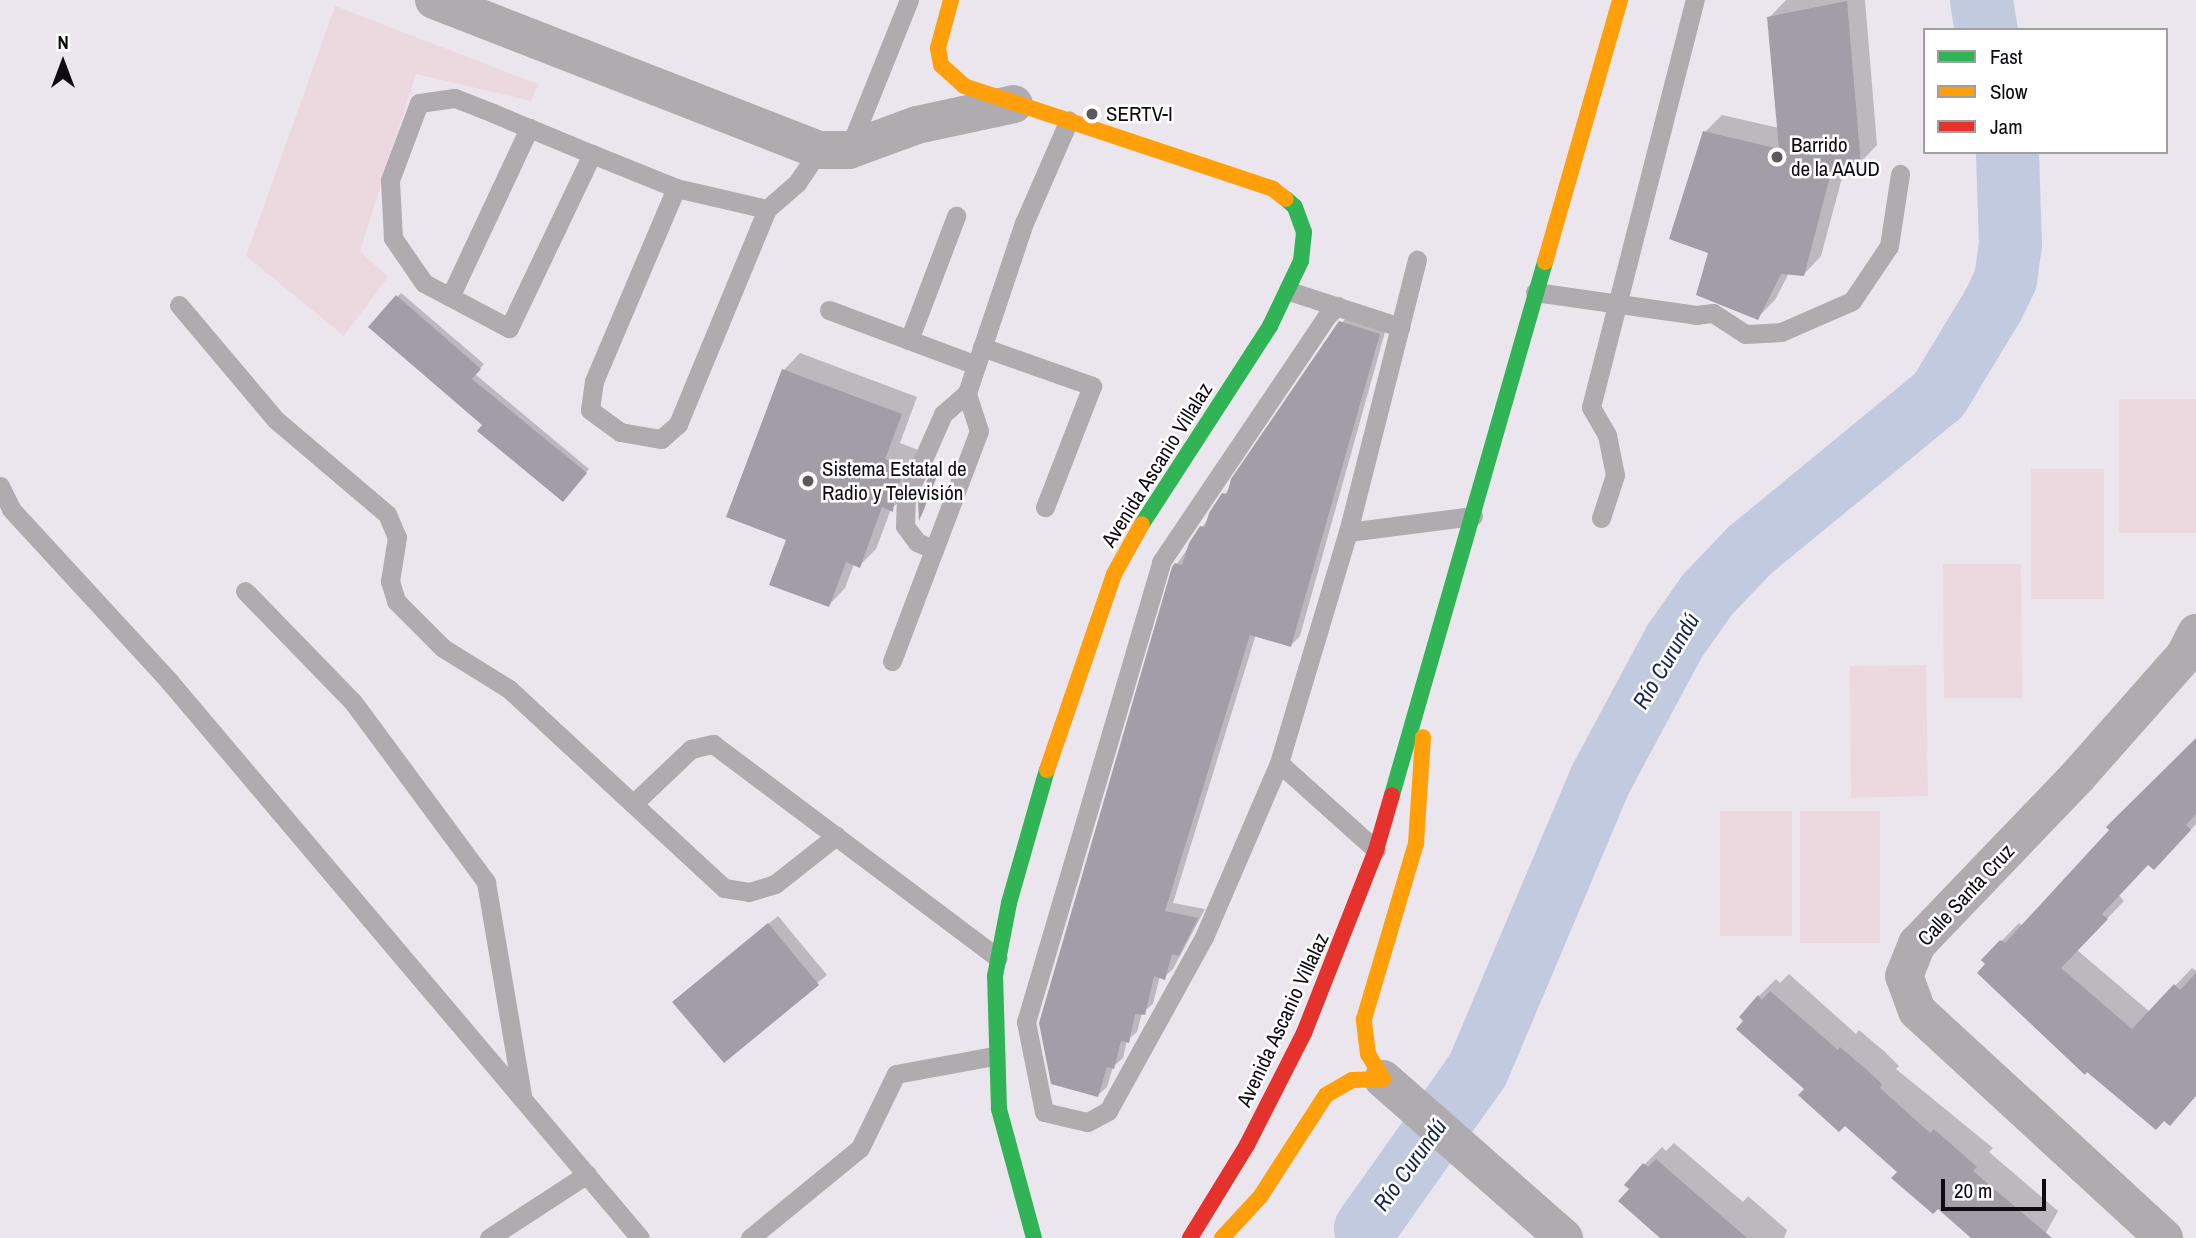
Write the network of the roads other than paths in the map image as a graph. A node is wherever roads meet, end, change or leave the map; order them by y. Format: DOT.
graph roads {
  1 [pos="434,0"];
  2 [pos="909,0"];
  3 [pos="951,0"];
  4 [pos="1620,0"];
  5 [pos="1695,0"];
  6 [pos="1014,104"];
  7 [pos="1069,120"];
  8 [pos="529,128"];
  9 [pos="834,150"];
  10 [pos="592,154"];
  11 [pos="1900,174"];
  12 [pos="676,188"];
  13 [pos="767,209"];
  14 [pos="956,216"];
  15 [pos="1417,260"];
  16 [pos="1289,291"];
  17 [pos="1535,292"];
  18 [pos="450,297"];
  19 [pos="179,305"];
  20 [pos="1618,305"];
  21 [pos="1337,306"];
  22 [pos="829,310"];
  23 [pos="1400,327"];
  24 [pos="909,340"];
  25 [pos="979,356"];
  26 [pos="967,393"];
  27 [pos="0,486"];
  28 [pos="1045,508"];
  29 [pos="1473,516"];
  30 [pos="1601,518"];
  31 [pos="1348,532"];
  32 [pos="934,550"];
  33 [pos="245,591"];
  34 [pos="2196,634"];
  35 [pos="892,661"];
  36 [pos="1423,692"];
  37 [pos="1279,763"];
  38 [pos="634,803"];
  39 [pos="836,836"];
  40 [pos="1376,850"];
  41 [pos="998,958"];
  42 [pos="994,1056"];
  43 [pos="1391,1086"];
  44 [pos="523,1098"];
  45 [pos="587,1174"];
  46 [pos="1035,1237"];
  47 [pos="489,1238"];
  48 [pos="640,1238"];
  49 [pos="750,1238"];
  50 [pos="1190,1238"];
  51 [pos="1222,1238"];
  52 [pos="1564,1238"];
  53 [pos="2164,1238"];
  1 -- 9 [label="street"];
  2 -- 9 [label="lane"];
  3 -- 6 [label="main road, Avenida Ascanio Villalaz"];
  4 -- 17 [label="main road, Avenida Ascanio Villalaz"];
  5 -- 20 [label="lane"];
  6 -- 7 [label="main road, Avenida Ascanio Villalaz"];
  6 -- 9 [label="street"];
  7 -- 16 [label="main road, Avenida Ascanio Villalaz"];
  7 -- 25 [label="lane"];
  8 -- 10 [label="lane"];
  8 -- 18 [label="lane"];
  8 -- 18 [label="lane"];
  9 -- 13 [label="lane"];
  10 -- 12 [label="lane"];
  10 -- 18 [label="lane"];
  11 -- 20 [label="lane"];
  12 -- 13 [label="lane"];
  12 -- 13 [label="lane"];
  14 -- 24 [label="lane"];
  15 -- 23 [label="lane"];
  16 -- 21 [label="lane"];
  16 -- 41 [label="main road, Avenida Ascanio Villalaz"];
  17 -- 20 [label="lane"];
  17 -- 29 [label="main road, Avenida Ascanio Villalaz"];
  19 -- 38 [label="lane"];
  20 -- 30 [label="lane"];
  21 -- 23 [label="lane"];
  21 -- 37 [label="lane"];
  22 -- 24 [label="lane"];
  23 -- 31 [label="lane"];
  24 -- 25 [label="lane"];
  25 -- 26 [label="lane"];
  25 -- 28 [label="lane"];
  26 -- 32 [label="lane"];
  26 -- 32 [label="lane"];
  27 -- 44 [label="lane"];
  29 -- 31 [label="lane"];
  29 -- 36 [label="main road, Avenida Ascanio Villalaz"];
  31 -- 37 [label="lane"];
  32 -- 35 [label="lane"];
  33 -- 44 [label="lane"];
  34 -- 53 [label="street, Calle Santa Cruz"];
  36 -- 40 [label="main road, Avenida Ascanio Villalaz"];
  36 -- 43 [label="main road"];
  37 -- 40 [label="lane"];
  38 -- 39 [label="lane"];
  38 -- 39 [label="lane"];
  39 -- 41 [label="lane"];
  40 -- 50 [label="main road, Avenida Ascanio Villalaz"];
  41 -- 42 [label="main road, Avenida Ascanio Villalaz"];
  42 -- 46 [label="main road, Avenida Ascanio Villalaz"];
  42 -- 49 [label="lane"];
  43 -- 51 [label="main road"];
  43 -- 52 [label="street"];
  44 -- 45 [label="lane"];
  45 -- 47 [label="lane"];
  45 -- 48 [label="lane"];
}
